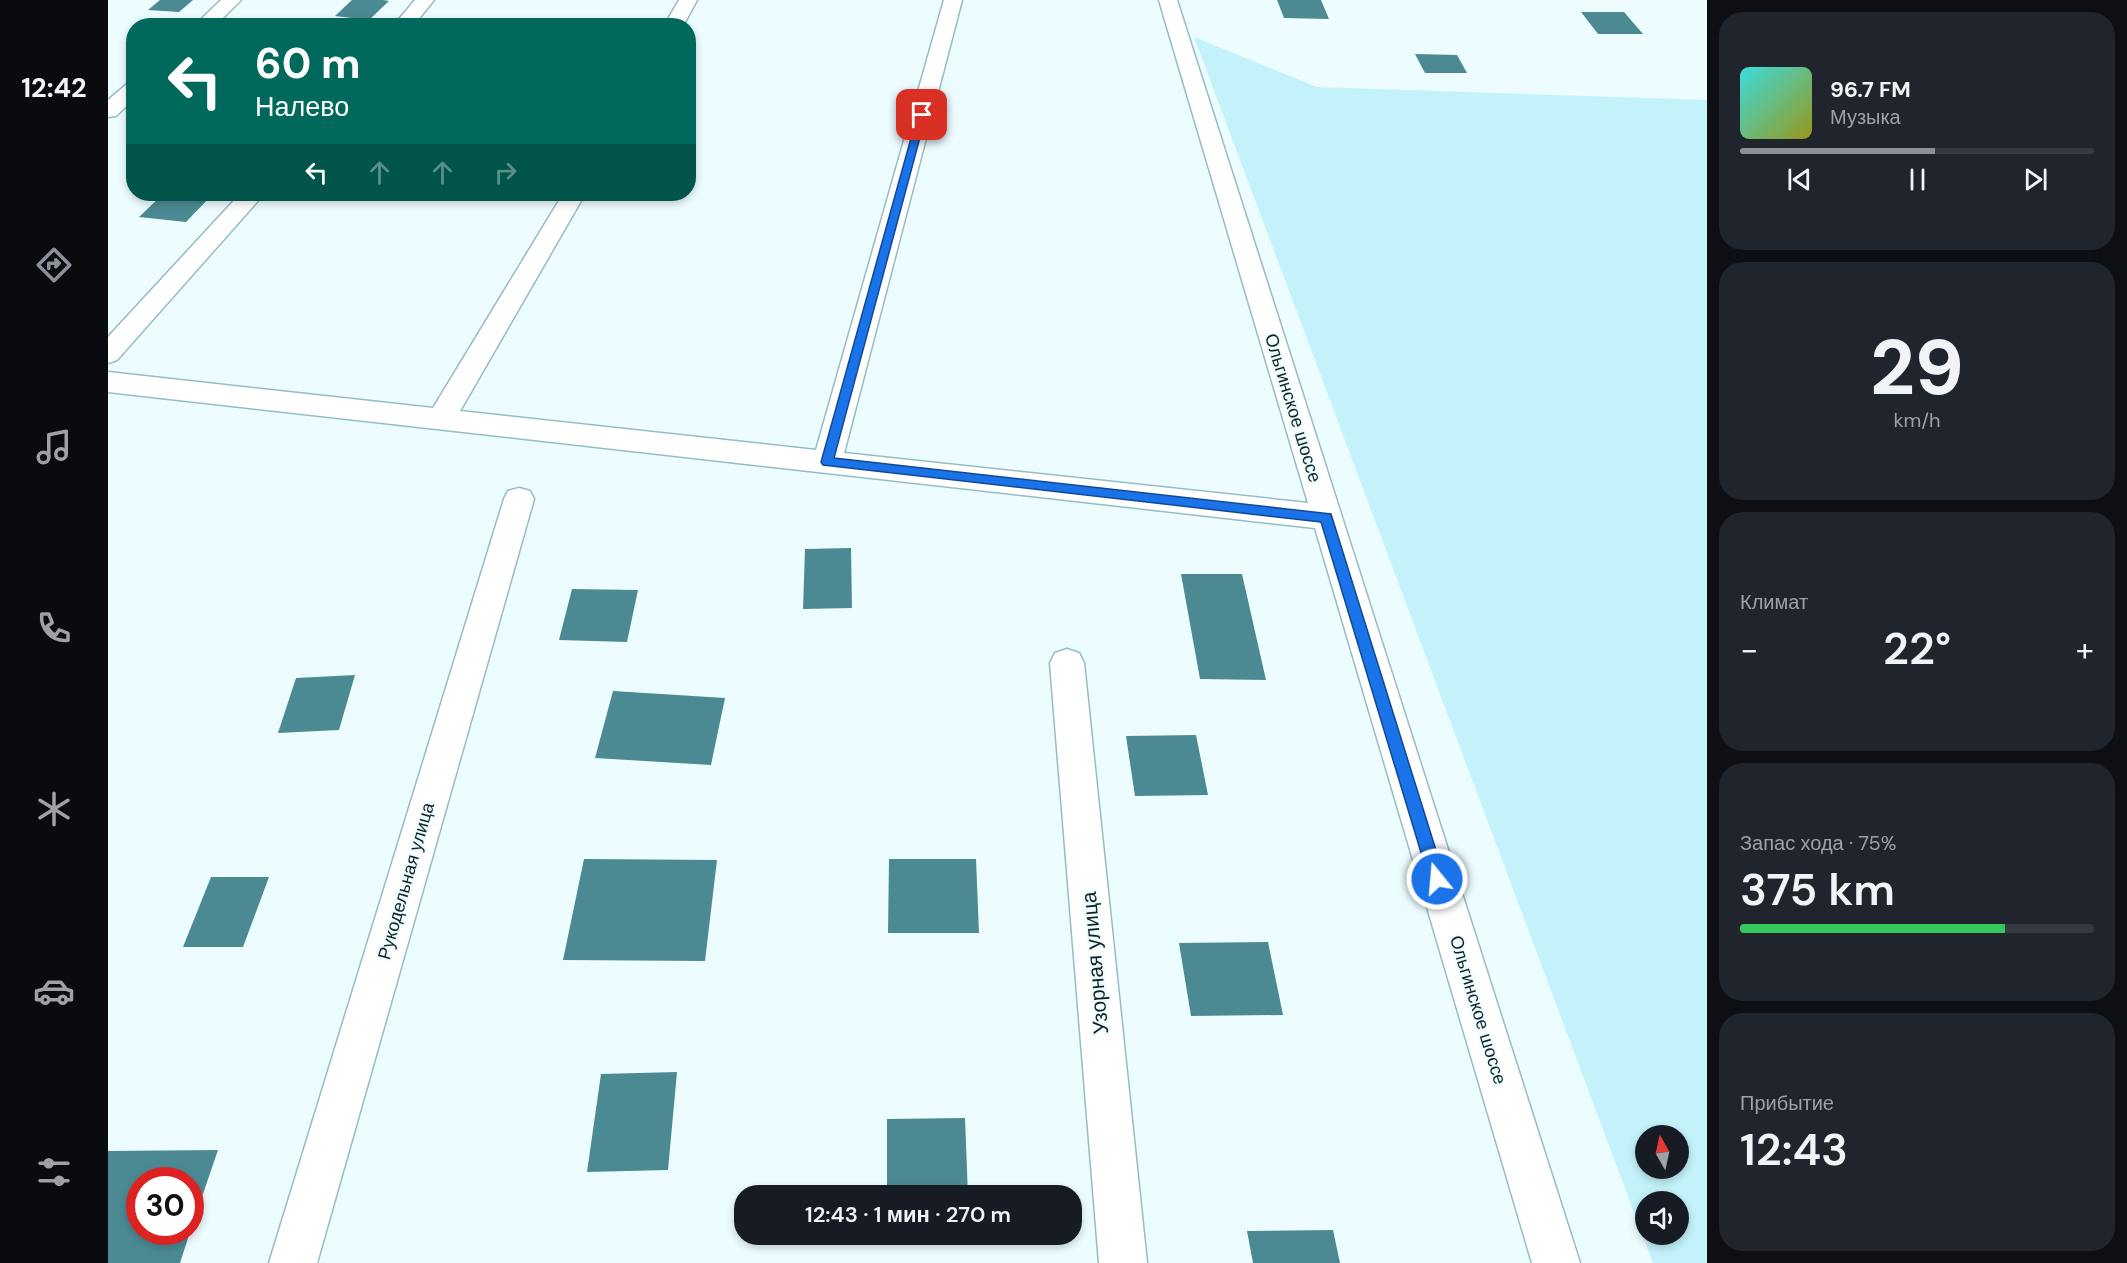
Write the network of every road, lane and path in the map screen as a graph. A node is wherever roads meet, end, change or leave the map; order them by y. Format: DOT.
graph roads {
  1 [pos="232,0"];
  2 [pos="425,0"];
  3 [pos="688,0"];
  4 [pos="953,0"];
  5 [pos="1167,0"];
  6 [pos="212,18"];
  7 [pos="409,18"];
  8 [pos="678,18"];
  9 [pos="126,95"];
  10 [pos="108,111"];
  11 [pos="246,201"];
  12 [pos="570,201"];
  13 [pos="108,354"];
  14 [pos="108,382"];
  15 [pos="441,419"];
  16 [pos="827,462"];
  17 [pos="519,499"];
  18 [pos="1326,517"];
  19 [pos="1066,663"];
  20 [pos="293,1263"];
  21 [pos="1123,1263"];
  22 [pos="1556,1263"];
  1 -- 6 [label="street"];
  2 -- 7 [label="street"];
  3 -- 8 [label="street"];
  4 -- 16 [label="street"];
  5 -- 18 [label="street, Ольгинское шоссе"];
  9 -- 10 [label="street"];
  11 -- 13 [label="street"];
  12 -- 15 [label="street"];
  14 -- 15 [label="street"];
  15 -- 16 [label="street"];
  16 -- 18 [label="street"];
  17 -- 20 [label="street, Рукодельная улица"];
  18 -- 22 [label="street, Ольгинское шоссе"];
  19 -- 21 [label="street, Узорная улица"];
}
